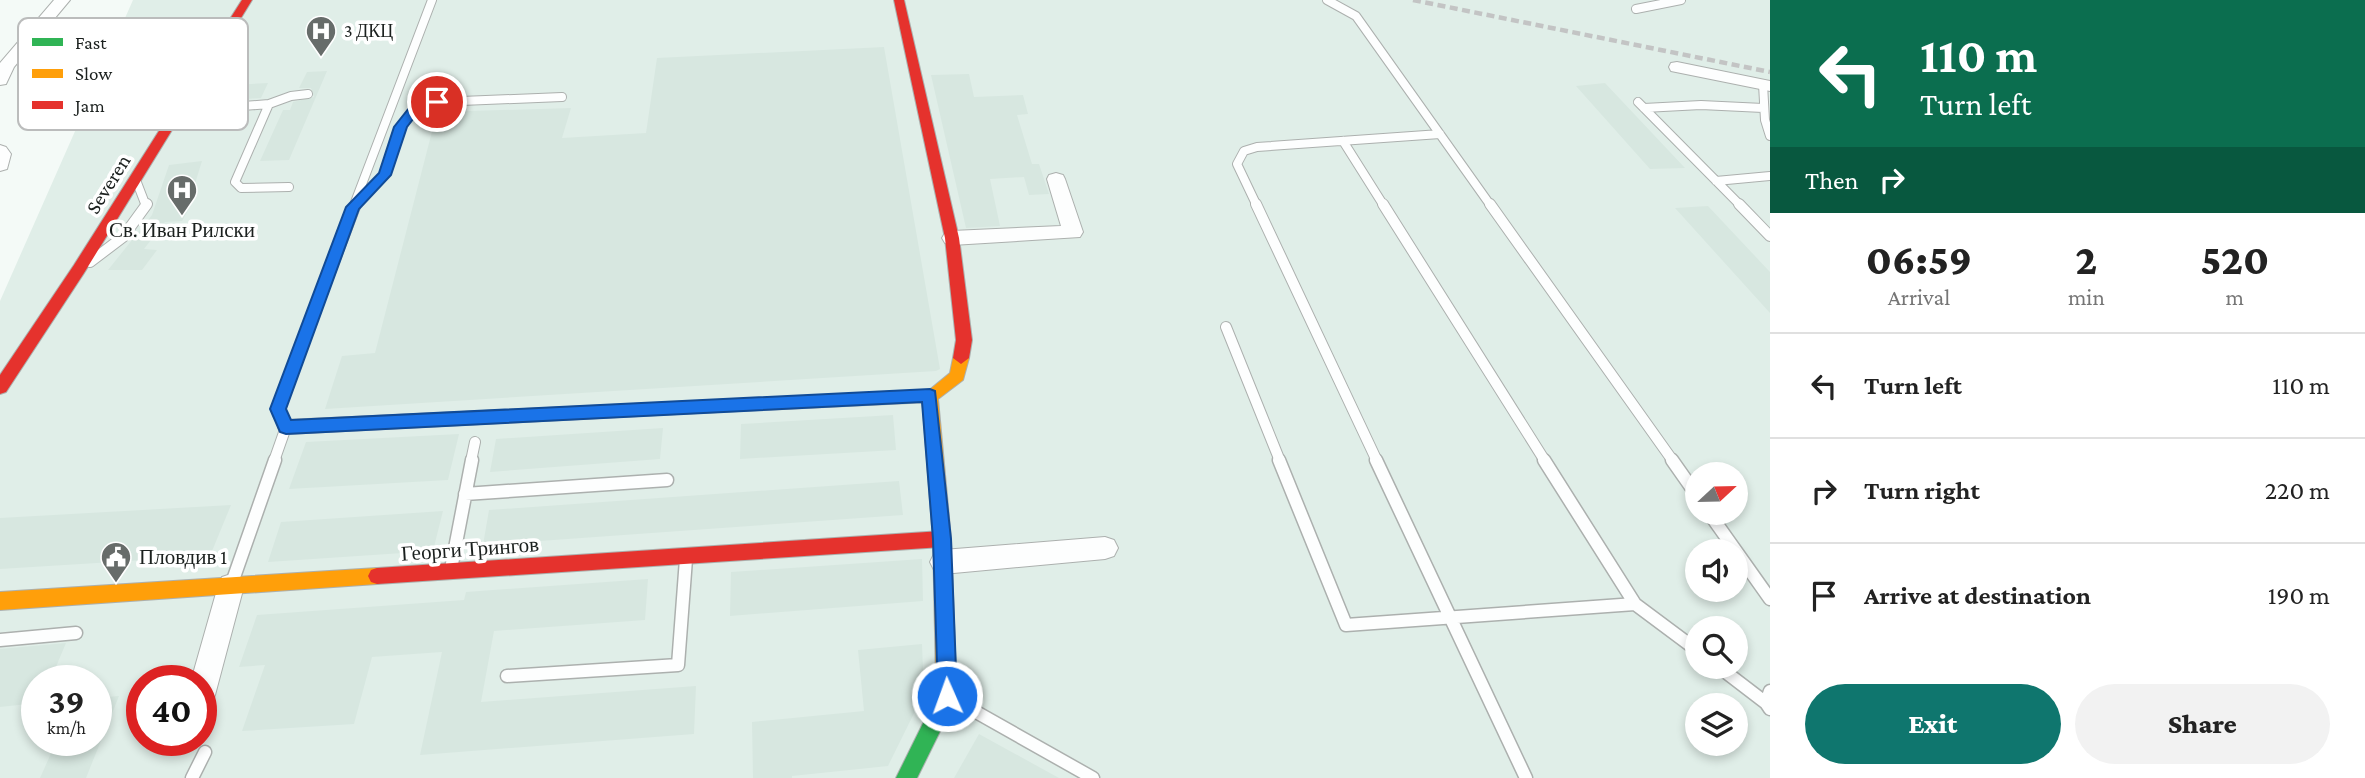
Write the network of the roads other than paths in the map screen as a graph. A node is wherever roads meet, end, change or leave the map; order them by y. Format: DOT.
graph roads {
  1 [pos="62,0"];
  2 [pos="247,0"];
  3 [pos="432,0"];
  4 [pos="899,0"];
  5 [pos="1326,0"];
  6 [pos="1681,0"];
  7 [pos="1636,9"];
  8 [pos="47,18"];
  9 [pos="236,18"];
  10 [pos="18,52"];
  11 [pos="1677,67"];
  12 [pos="0,80"];
  13 [pos="1766,85"];
  14 [pos="308,94"];
  15 [pos="562,97"];
  16 [pos="269,104"];
  17 [pos="248,106"];
  18 [pos="1763,108"];
  19 [pos="166,130"];
  20 [pos="1440,134"];
  21 [pos="1770,136"];
  22 [pos="1343,141"];
  23 [pos="0,151"];
  24 [pos="0,165"];
  25 [pos="1770,176"];
  26 [pos="1056,179"];
  27 [pos="135,180"];
  28 [pos="1716,181"];
  29 [pos="289,187"];
  30 [pos="353,207"];
  31 [pos="1770,236"];
  32 [pos="952,238"];
  33 [pos="79,269"];
  34 [pos="1226,327"];
  35 [pos="0,388"];
  36 [pos="930,396"];
  37 [pos="286,427"];
  38 [pos="475,442"];
  39 [pos="1685,479"];
  40 [pos="667,480"];
  41 [pos="465,494"];
  42 [pos="1718,525"];
  43 [pos="1105,548"];
  44 [pos="943,550"];
  45 [pos="686,556"];
  46 [pos="450,572"];
  47 [pos="231,586"];
  48 [pos="1770,599"];
  49 [pos="0,601"];
  50 [pos="1636,604"];
  51 [pos="1449,617"];
  52 [pos="76,633"];
  53 [pos="0,640"];
  54 [pos="1685,641"];
  55 [pos="209,665"];
  56 [pos="507,676"];
  57 [pos="1736,679"];
  58 [pos="947,696"];
  59 [pos="1769,701"];
  60 [pos="203,756"];
  61 [pos="192,778"];
  62 [pos="906,778"];
  63 [pos="1093,778"];
  64 [pos="1526,778"];
  1 -- 8 [label="street"];
  2 -- 9 [label="street, Severen"];
  3 -- 30 [label="lane"];
  4 -- 32 [label="street"];
  5 -- 20 [label="lane"];
  6 -- 7 [label="lane"];
  10 -- 12 [label="street"];
  11 -- 13 [label="street"];
  13 -- 18 [label="lane"];
  14 -- 16 [label="lane"];
  15 -- 30 [label="lane"];
  16 -- 17 [label="lane"];
  16 -- 29 [label="lane"];
  18 -- 21 [label="lane"];
  18 -- 28 [label="lane"];
  19 -- 27 [label="street, Severen"];
  20 -- 22 [label="lane"];
  20 -- 39 [label="lane"];
  22 -- 50 [label="lane"];
  22 -- 51 [label="lane"];
  23 -- 24 [label="street"];
  25 -- 28 [label="lane"];
  26 -- 32 [label="street"];
  27 -- 33 [label="street, Severen"];
  27 -- 33 [label="lane"];
  28 -- 31 [label="lane"];
  30 -- 37 [label="lane"];
  32 -- 36 [label="street"];
  33 -- 35 [label="street, Severen"];
  34 -- 51 [label="lane"];
  36 -- 37 [label="street"];
  36 -- 44 [label="street"];
  37 -- 47 [label="lane"];
  38 -- 41 [label="lane"];
  40 -- 41 [label="lane"];
  41 -- 46 [label="lane"];
  42 -- 48 [label="lane"];
  43 -- 44 [label="street"];
  44 -- 45 [label="street, Георги Трингов"];
  44 -- 58 [label="street"];
  45 -- 46 [label="street, Георги Трингов"];
  45 -- 56 [label="lane"];
  46 -- 47 [label="street, Георги Трингов"];
  47 -- 49 [label="street, Георги Трингов"];
  47 -- 55 [label="street"];
  50 -- 51 [label="lane"];
  50 -- 54 [label="lane"];
  51 -- 64 [label="lane"];
  52 -- 53 [label="lane"];
  57 -- 59 [label="lane"];
  58 -- 62 [label="street"];
  58 -- 63 [label="lane"];
  60 -- 61 [label="lane"];
}
